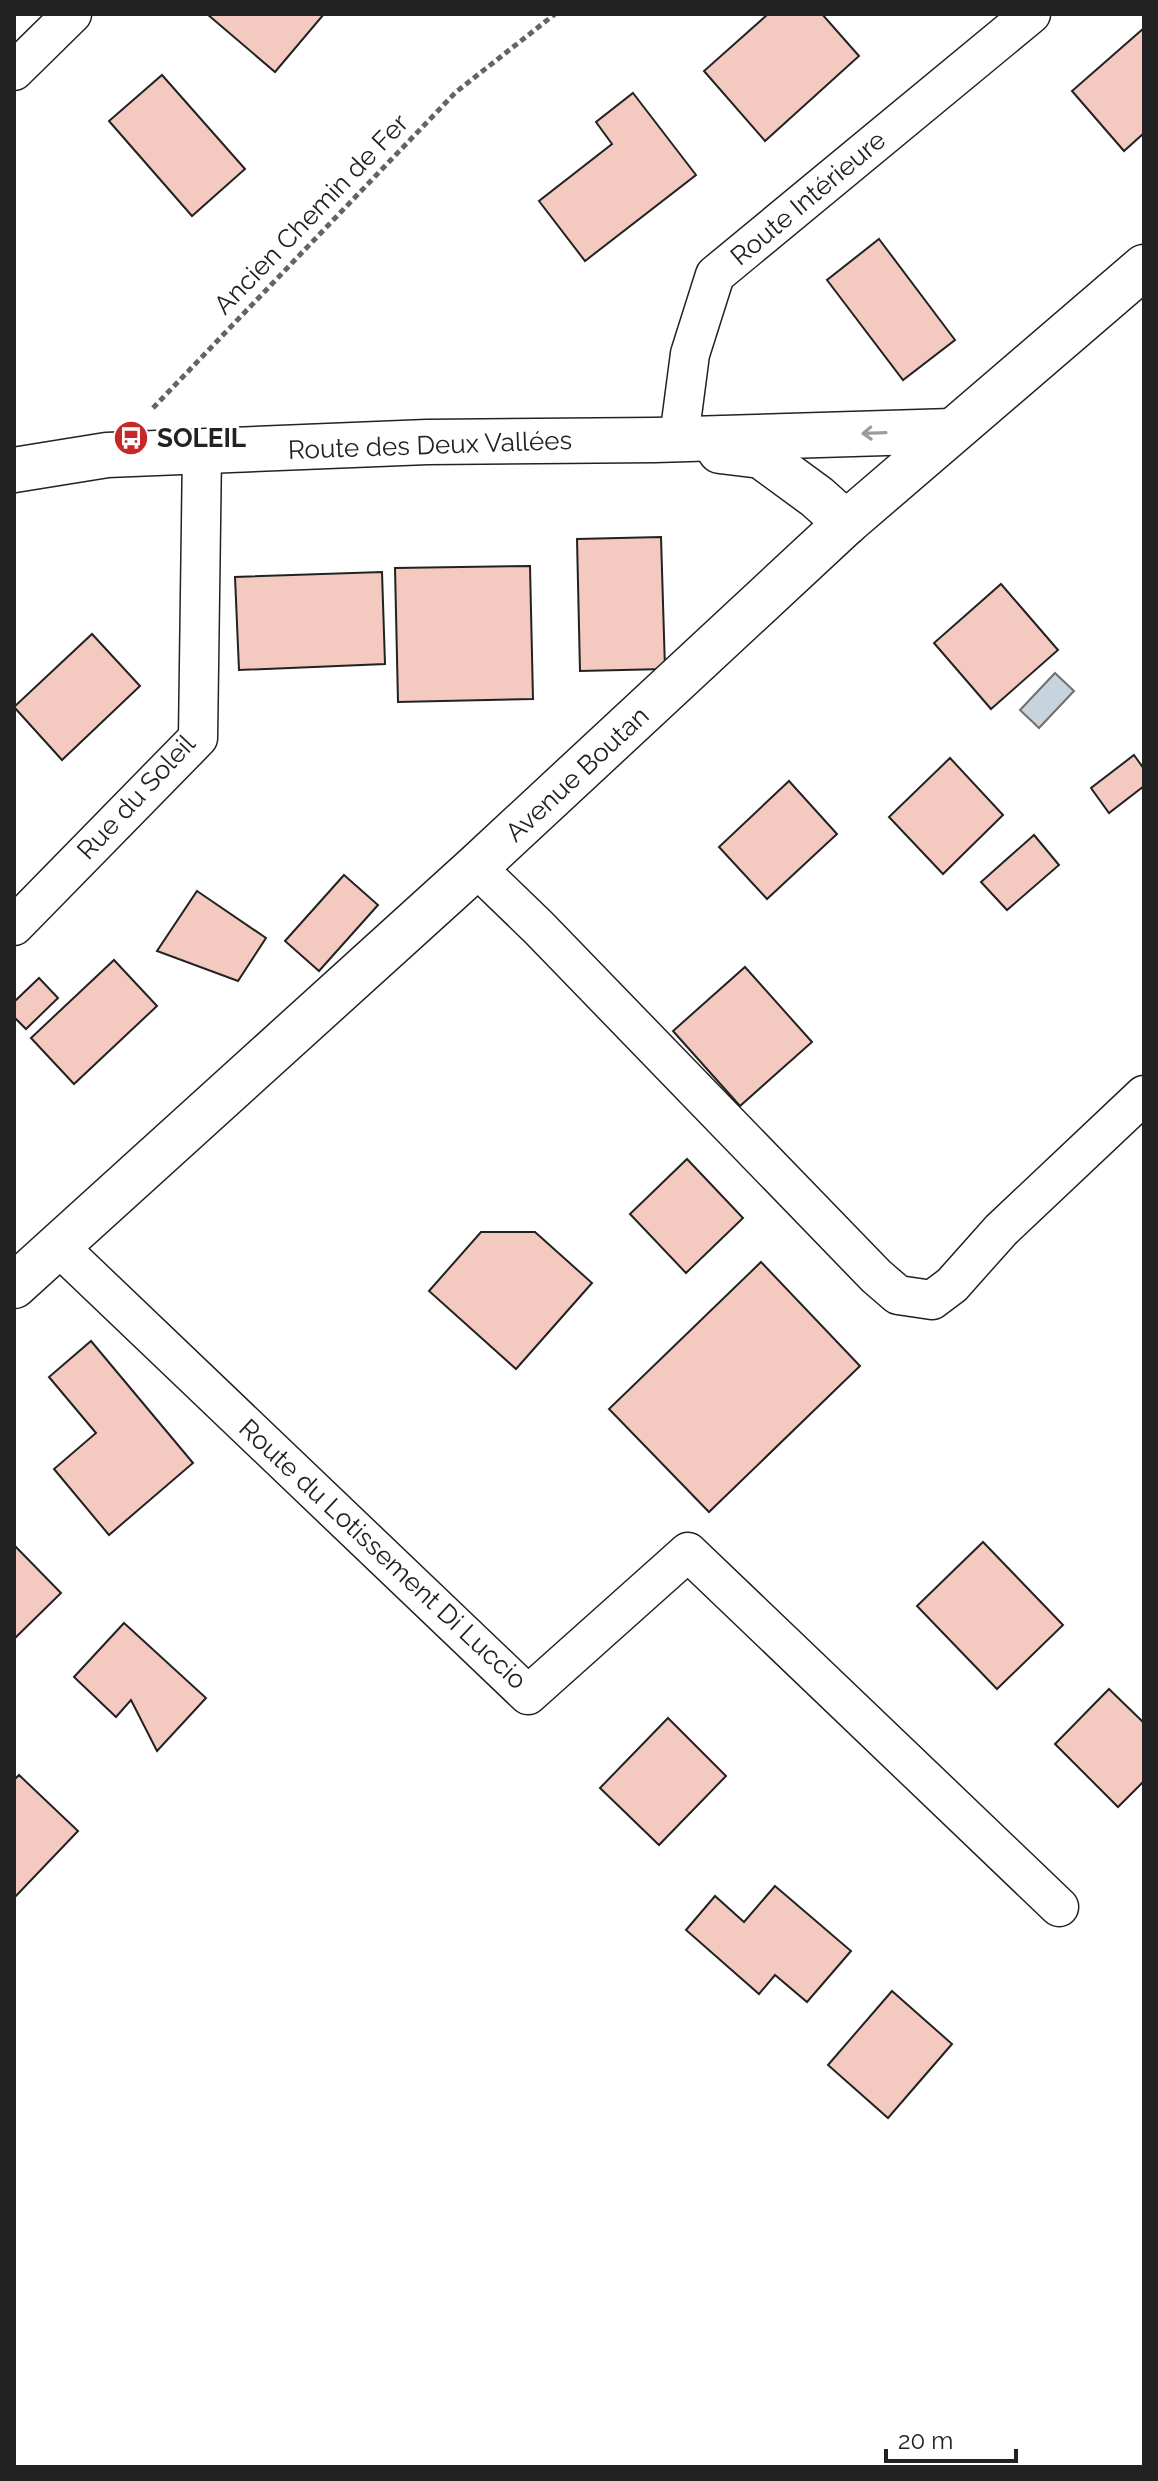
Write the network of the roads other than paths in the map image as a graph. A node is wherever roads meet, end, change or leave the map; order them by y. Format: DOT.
graph roads {
  1 [pos="72,14"];
  2 [pos="1031,14"];
  3 [pos="14,71"];
  4 [pos="1144,267"];
  5 [pos="952,431"];
  6 [pos="667,439"];
  7 [pos="202,452"];
  8 [pos="14,470"];
  9 [pos="846,523"];
  10 [pos="476,867"];
  11 [pos="14,926"];
  12 [pos="1144,1095"];
  13 [pos="58,1246"];
  14 [pos="14,1286"];
  15 [pos="1059,1907"];
  1 -- 3 [label="street"];
  2 -- 6 [label="street, Route Intérieure"];
  4 -- 5 [label="street, Avenue Boutan"];
  5 -- 6 [label="street, Route des Deux Vallées, one-way"];
  5 -- 9 [label="street, Avenue Boutan"];
  6 -- 7 [label="street, Route des Deux Vallées"];
  6 -- 9 [label="street, Route des Deux Vallées"];
  7 -- 8 [label="street, Route des Deux Vallées"];
  7 -- 11 [label="street, Rue du Soleil"];
  9 -- 10 [label="street, Avenue Boutan"];
  10 -- 12 [label="street"];
  10 -- 13 [label="street, Avenue Boutan"];
  13 -- 14 [label="street, Avenue Boutan"];
  13 -- 15 [label="street, Route du Lotissement Di Luccio"];
}
